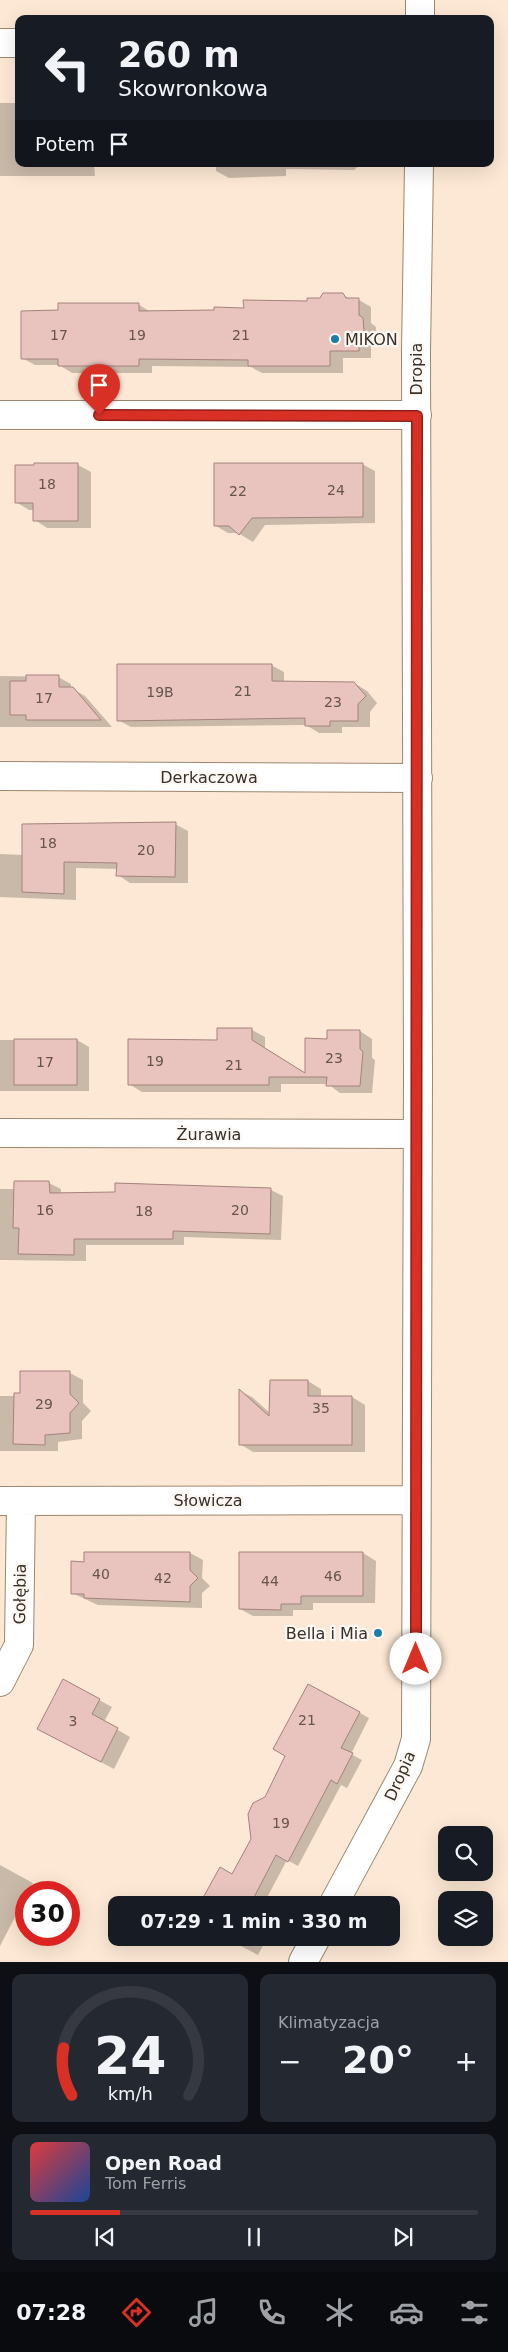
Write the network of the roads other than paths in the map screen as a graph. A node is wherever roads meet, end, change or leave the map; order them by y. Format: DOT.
graph roads {
  1 [pos="420,0"];
  2 [pos="420,15"];
  3 [pos="0,43"];
  4 [pos="15,43"];
  5 [pos="419,167"];
  6 [pos="0,415"];
  7 [pos="417,416"];
  8 [pos="0,776"];
  9 [pos="418,778"];
  10 [pos="0,1133"];
  11 [pos="417,1134"];
  12 [pos="416,1500"];
  13 [pos="10,1501"];
  14 [pos="0,1682"];
  15 [pos="338,1896"];
  16 [pos="312,1946"];
  17 [pos="303,1962"];
  1 -- 2 [label="street"];
  3 -- 4 [label="street"];
  5 -- 7 [label="street, Dropia"];
  6 -- 7 [label="street"];
  7 -- 9 [label="street, Dropia"];
  8 -- 9 [label="street, Derkaczowa"];
  9 -- 11 [label="street, Dropia"];
  10 -- 11 [label="street, Żurawia"];
  11 -- 12 [label="street, Dropia"];
  12 -- 13 [label="street, Słowicza"];
  12 -- 15 [label="street, Dropia"];
  13 -- 14 [label="street, Gołębia"];
  16 -- 17 [label="street"];
}
